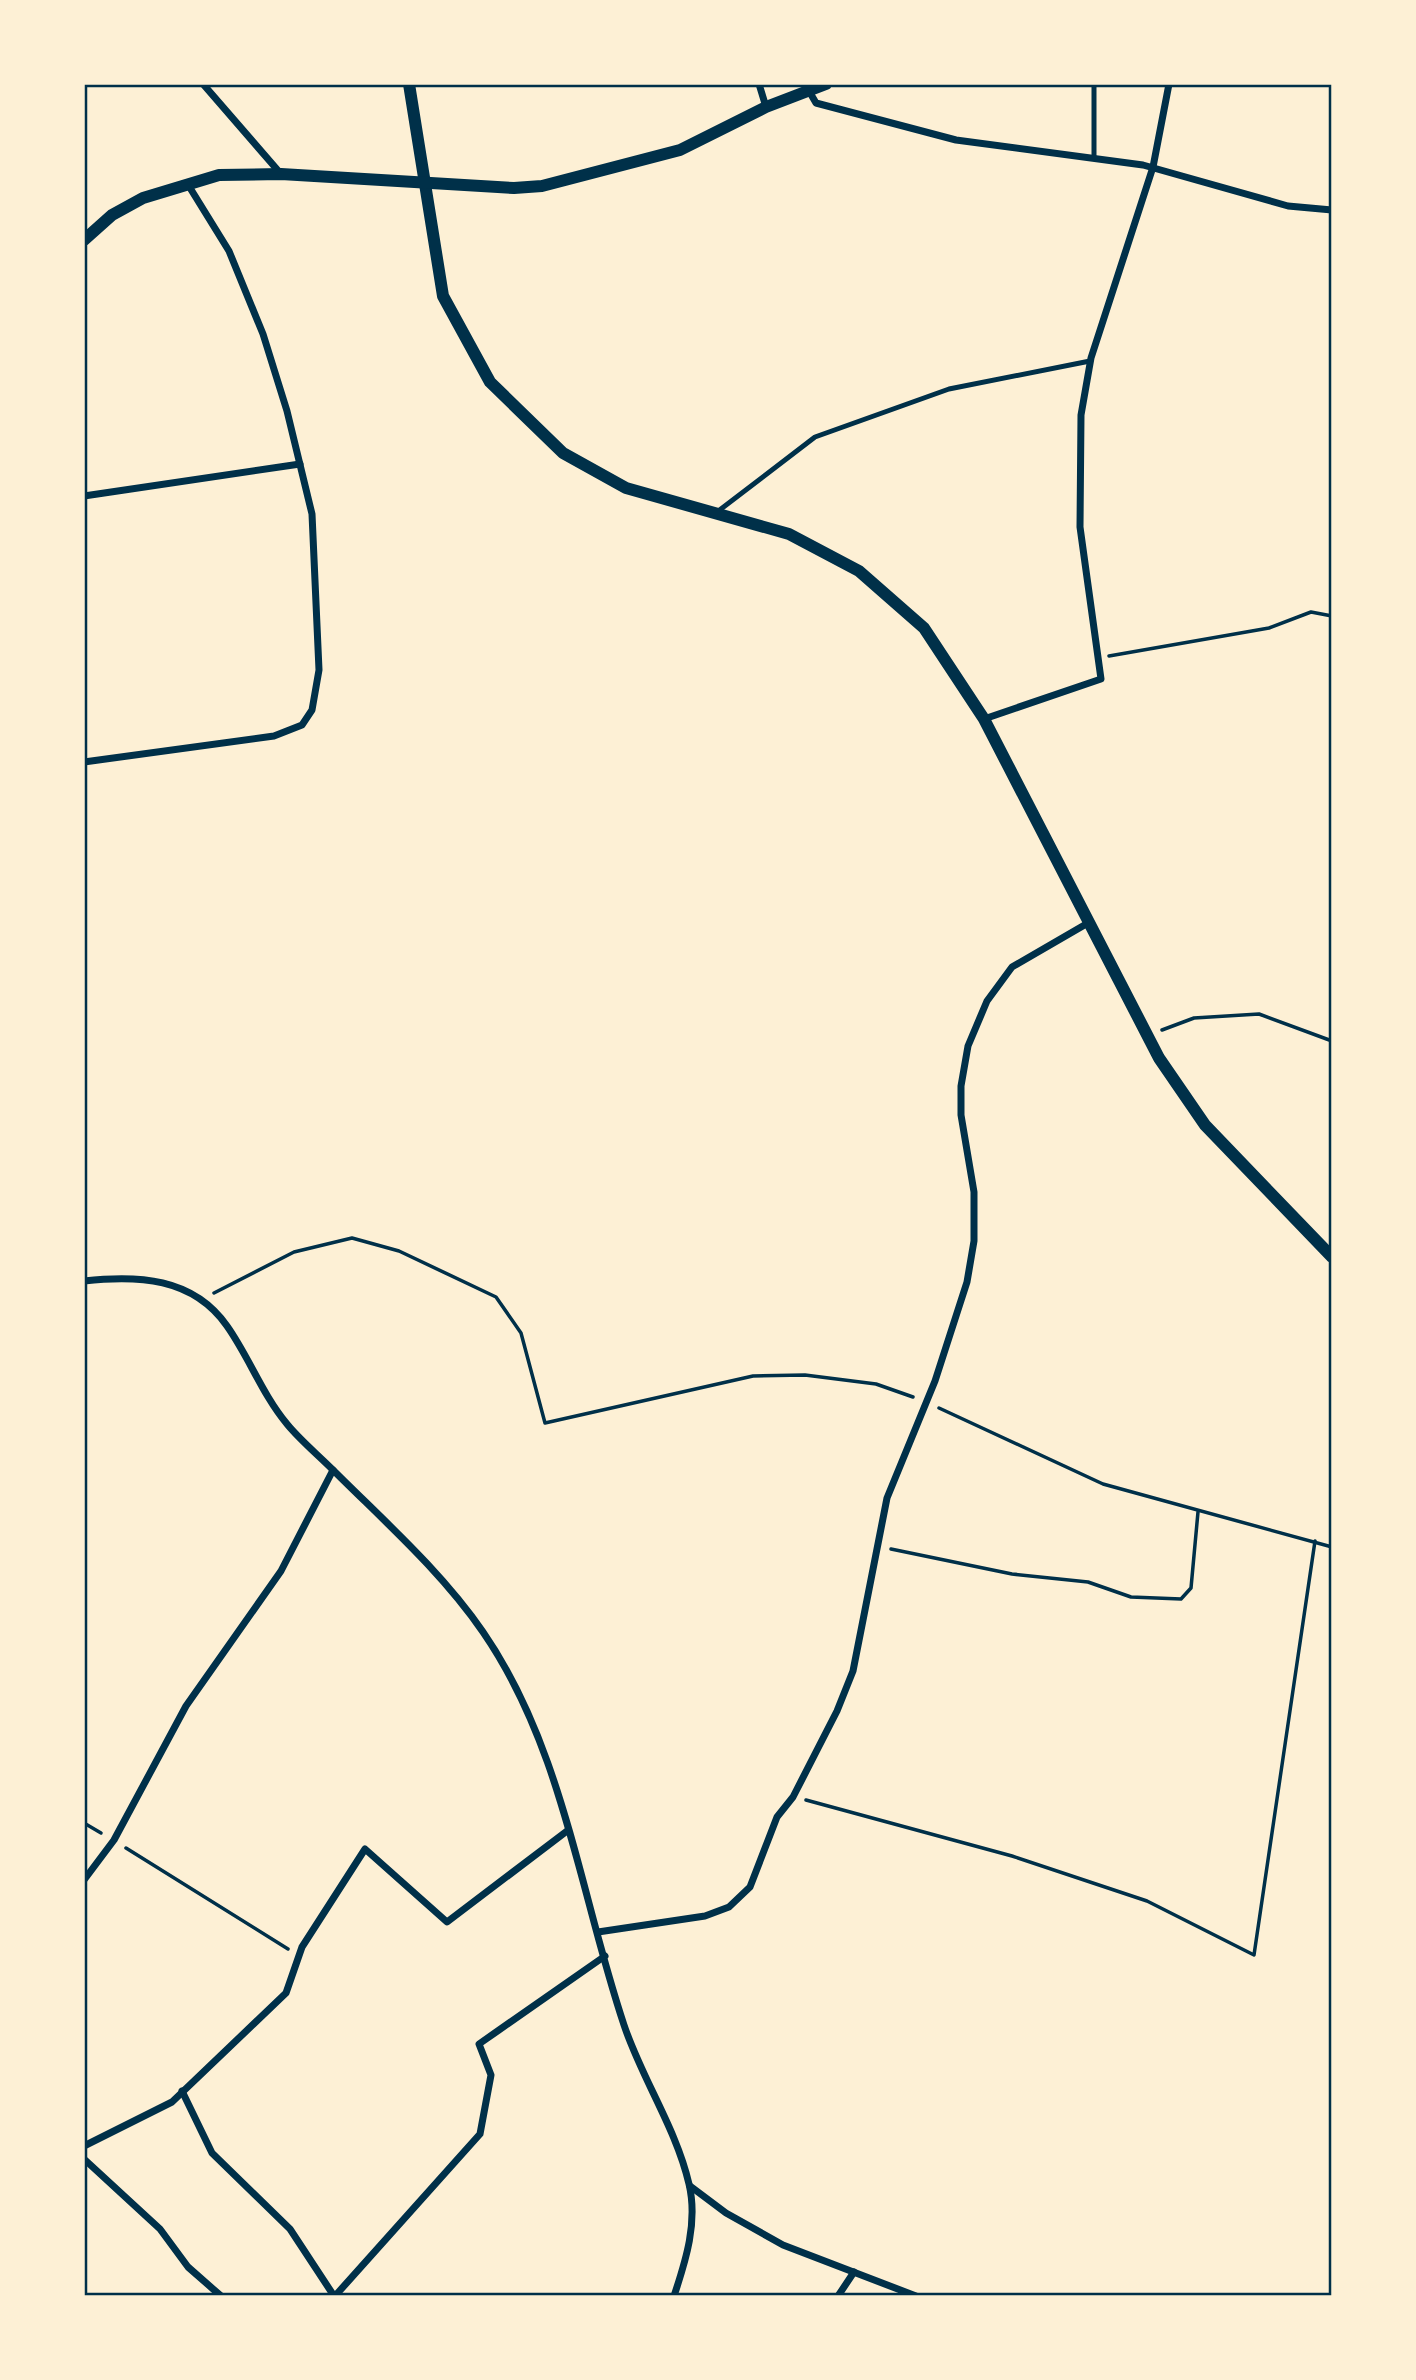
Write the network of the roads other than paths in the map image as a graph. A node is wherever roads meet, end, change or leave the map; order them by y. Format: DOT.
graph roads {
  1 [pos="203,84"];
  2 [pos="409,84"];
  3 [pos="759,84"];
  4 [pos="826,84"];
  5 [pos="1094,84"];
  6 [pos="1169,84"];
  7 [pos="809,91"];
  8 [pos="766,107"];
  9 [pos="1094,158"];
  10 [pos="1153,167"];
  11 [pos="281,174"];
  12 [pos="187,182"];
  13 [pos="423,182"];
  14 [pos="1332,210"];
  15 [pos="84,240"];
  16 [pos="1090,360"];
  17 [pos="300,464"];
  18 [pos="84,496"];
  19 [pos="715,514"];
  20 [pos="984,719"];
  21 [pos="84,761"];
  22 [pos="1088,923"];
  23 [pos="1332,1257"];
  24 [pos="84,1282"];
  25 [pos="333,1470"];
  26 [pos="568,1831"];
  27 [pos="84,1880"];
  28 [pos="598,1932"];
  29 [pos="605,1956"];
  30 [pos="182,2091"];
  31 [pos="84,2146"];
  32 [pos="84,2159"];
  33 [pos="690,2186"];
  34 [pos="854,2273"];
  35 [pos="221,2296"];
  36 [pos="335,2296"];
  37 [pos="674,2296"];
  38 [pos="838,2296"];
  39 [pos="916,2296"];
  1 -- 11 [label="street"];
  2 -- 13 [label="street"];
  3 -- 8 [label="street"];
  4 -- 7 [label="street"];
  5 -- 9 [label="lane"];
  6 -- 10 [label="street"];
  7 -- 8 [label="street"];
  7 -- 9 [label="street"];
  8 -- 13 [label="street"];
  9 -- 10 [label="street"];
  10 -- 14 [label="street"];
  10 -- 16 [label="street"];
  11 -- 12 [label="street"];
  11 -- 13 [label="street"];
  12 -- 15 [label="street"];
  12 -- 17 [label="street"];
  13 -- 19 [label="street"];
  16 -- 19 [label="lane"];
  16 -- 20 [label="street"];
  17 -- 18 [label="street"];
  17 -- 21 [label="street"];
  19 -- 20 [label="street"];
  20 -- 22 [label="street"];
  22 -- 23 [label="street"];
  22 -- 28 [label="street"];
  24 -- 25 [label="street"];
  25 -- 26 [label="street"];
  25 -- 27 [label="street"];
  26 -- 28 [label="street"];
  26 -- 30 [label="street"];
  28 -- 29 [label="street"];
  29 -- 33 [label="street"];
  29 -- 36 [label="street"];
  30 -- 31 [label="street"];
  30 -- 36 [label="street"];
  32 -- 35 [label="street"];
  33 -- 34 [label="street"];
  33 -- 37 [label="street"];
  34 -- 38 [label="street"];
  34 -- 39 [label="street"];
}
